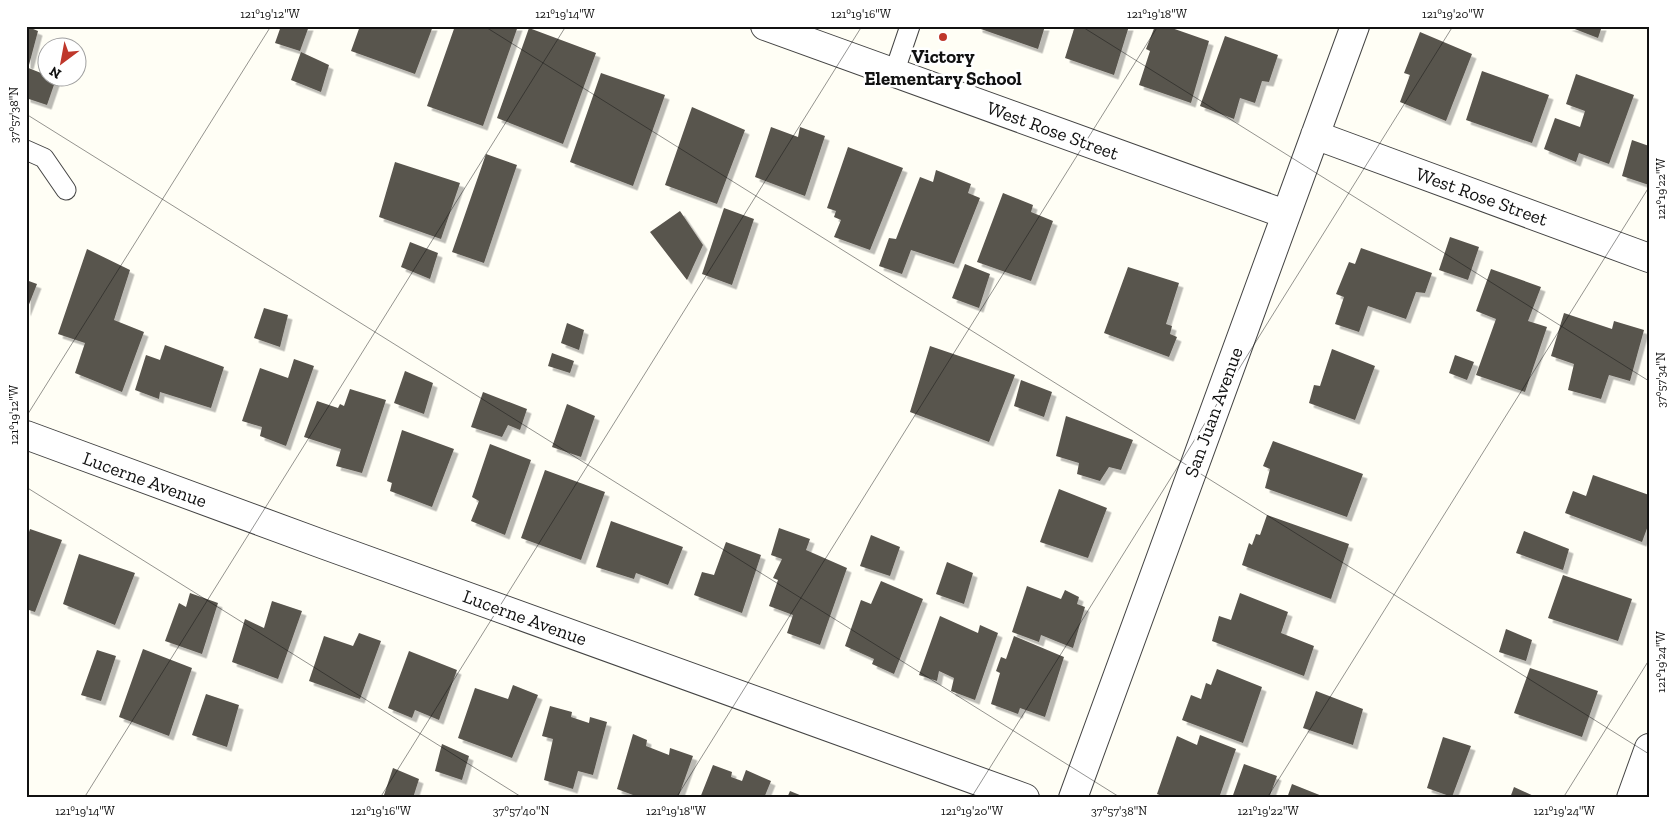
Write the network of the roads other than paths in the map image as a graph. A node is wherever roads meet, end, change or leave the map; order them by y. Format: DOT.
graph roads {
  1 [pos="765,26"];
  2 [pos="910,26"];
  3 [pos="1355,26"];
  4 [pos="894,73"];
  5 [pos="1315,135"];
  6 [pos="26,150"];
  7 [pos="66,190"];
  8 [pos="1285,214"];
  9 [pos="1649,258"];
  10 [pos="26,435"];
  11 [pos="1649,748"];
  12 [pos="1025,798"];
  13 [pos="1073,798"];
  14 [pos="1631,798"];
  1 -- 4 [label="street, West Rose Street"];
  2 -- 4 [label="lane"];
  3 -- 5 [label="street, San Juan Avenue"];
  4 -- 8 [label="street, West Rose Street"];
  5 -- 8 [label="street, San Juan Avenue"];
  5 -- 9 [label="street, West Rose Street"];
  6 -- 7 [label="lane"];
  8 -- 13 [label="street, San Juan Avenue"];
  10 -- 12 [label="street, Lucerne Avenue"];
  11 -- 14 [label="street"];
}
